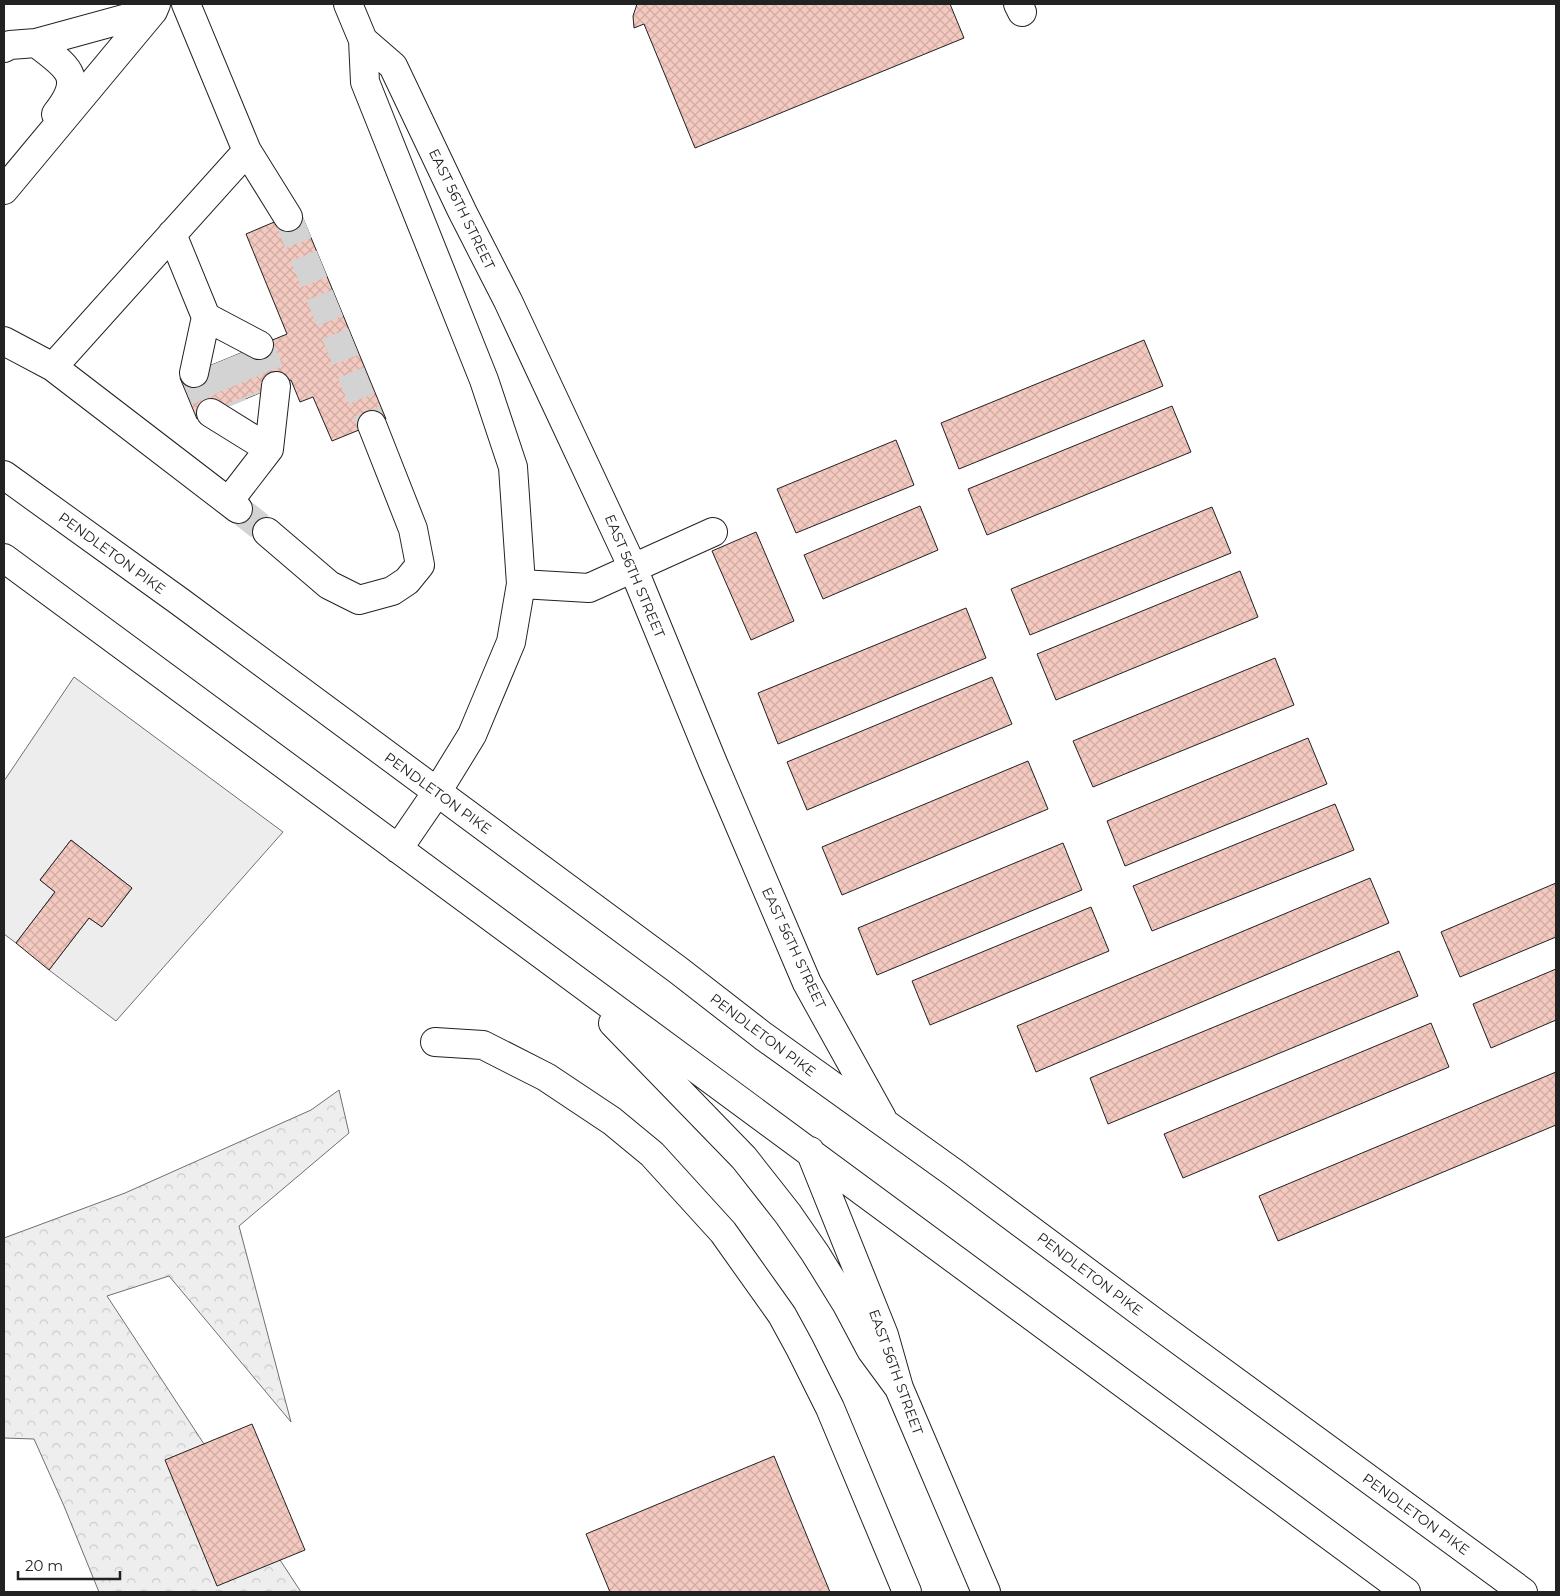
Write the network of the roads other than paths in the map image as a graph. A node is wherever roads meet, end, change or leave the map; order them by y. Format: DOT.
graph roads {
  1 [pos="186,4"];
  2 [pos="348,4"];
  3 [pos="154,8"];
  4 [pos="363,40"];
  5 [pos="36,43"];
  6 [pos="4,48"];
  7 [pos="247,151"];
  8 [pos="4,173"];
  9 [pos="4,190"];
  10 [pos="288,217"];
  11 [pos="172,234"];
  12 [pos="206,317"];
  13 [pos="4,341"];
  14 [pos="53,367"];
  15 [pos="372,425"];
  16 [pos="269,449"];
  17 [pos="4,476"];
  18 [pos="267,532"];
  19 [pos="713,532"];
  20 [pos="4,558"];
  21 [pos="633,568"];
  22 [pos="520,584"];
  23 [pos="438,792"];
  24 [pos="398,849"];
  25 [pos="564,971"];
  26 [pos="435,1042"];
  27 [pos="885,1124"];
  28 [pos="810,1151"];
  29 [pos="899,1388"];
  30 [pos="1393,1588"];
  31 [pos="907,1592"];
  32 [pos="986,1592"];
  33 [pos="1523,1592"];
  1 -- 7 [label="main road"];
  2 -- 4 [label="main road, EAST 56TH STREET"];
  3 -- 5 [label="main road"];
  3 -- 9 [label="main road"];
  4 -- 21 [label="main road, EAST 56TH STREET"];
  4 -- 22 [label="main road, EAST 56TH STREET"];
  5 -- 6 [label="main road"];
  5 -- 8 [label="main road"];
  7 -- 10 [label="main road"];
  7 -- 11 [label="main road"];
  11 -- 12 [label="main road"];
  11 -- 14 [label="main road"];
  12 -- 12 [label="main road"];
  13 -- 14 [label="main road"];
  14 -- 16 [label="main road"];
  15 -- 18 [label="main road"];
  16 -- 16 [label="main road"];
  17 -- 23 [label="main road, PENDLETON PIKE"];
  19 -- 21 [label="main road"];
  20 -- 24 [label="main road"];
  21 -- 22 [label="main road"];
  21 -- 27 [label="main road, EAST 56TH STREET"];
  22 -- 23 [label="main road, EAST 56TH STREET"];
  23 -- 24 [label="main road, EAST 56TH STREET"];
  23 -- 27 [label="main road, PENDLETON PIKE"];
  24 -- 25 [label="main road"];
  25 -- 28 [label="main road"];
  25 -- 29 [label="main road"];
  26 -- 31 [label="main road"];
  27 -- 33 [label="main road, PENDLETON PIKE"];
  28 -- 29 [label="main road, EAST 56TH STREET"];
  28 -- 30 [label="main road"];
  29 -- 32 [label="main road, EAST 56TH STREET"];
}
